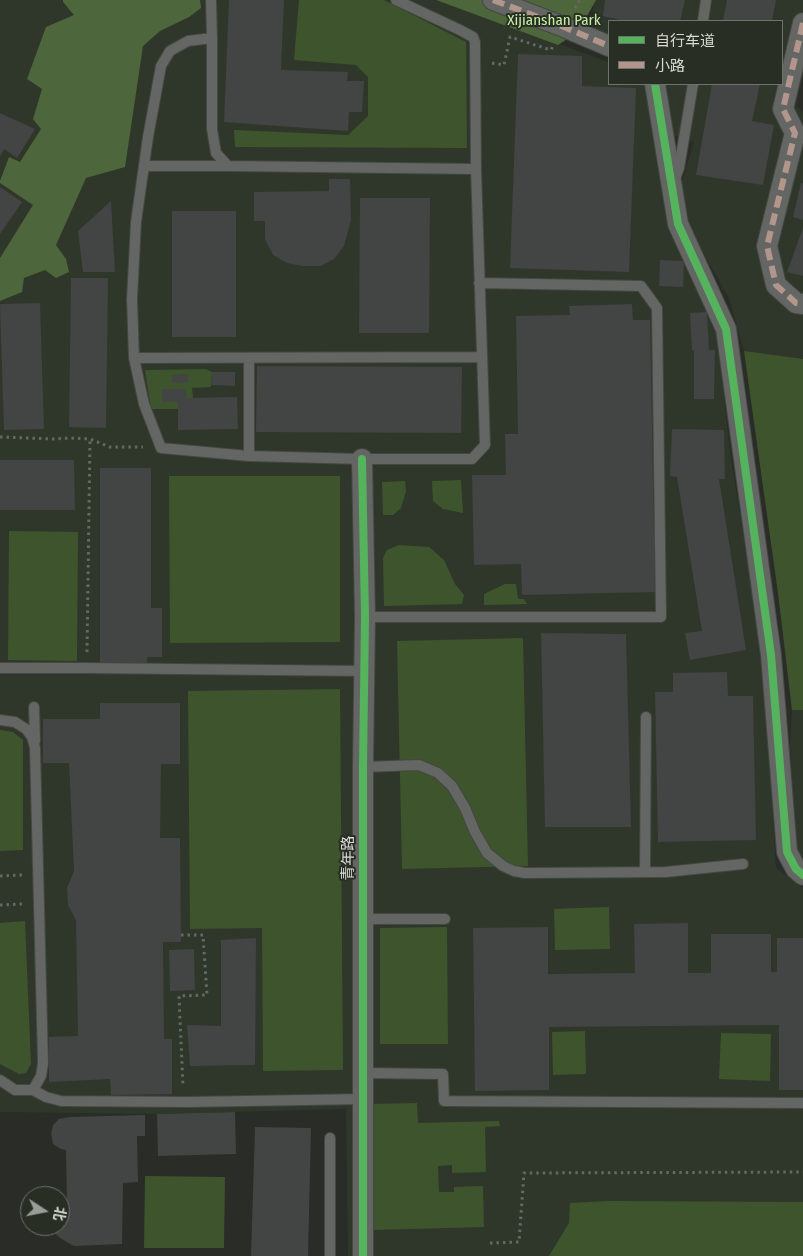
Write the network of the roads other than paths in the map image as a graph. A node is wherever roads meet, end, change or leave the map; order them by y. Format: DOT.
graph roads {
  1 [pos="212,0"];
  2 [pos="396,0"];
  3 [pos="493,0"];
  4 [pos="706,0"];
  5 [pos="703,20"];
  6 [pos="803,23"];
  7 [pos="212,38"];
  8 [pos="608,46"];
  9 [pos="655,85"];
  10 [pos="693,85"];
  11 [pos="144,166"];
  12 [pos="228,166"];
  13 [pos="476,169"];
  14 [pos="672,185"];
  15 [pos="479,284"];
  16 [pos="803,304"];
  17 [pos="482,357"];
  18 [pos="134,358"];
  19 [pos="249,358"];
  20 [pos="249,456"];
  21 [pos="362,459"];
  22 [pos="365,617"];
  23 [pos="0,668"];
  24 [pos="364,671"];
  25 [pos="34,707"];
  26 [pos="646,717"];
  27 [pos="1,719"];
  28 [pos="35,748"];
  29 [pos="363,767"];
  30 [pos="743,864"];
  31 [pos="645,872"];
  32 [pos="803,875"];
  33 [pos="363,919"];
  34 [pos="446,919"];
  35 [pos="363,1073"];
  36 [pos="0,1080"];
  37 [pos="33,1090"];
  38 [pos="363,1099"];
  39 [pos="803,1103"];
  40 [pos="330,1138"];
  41 [pos="330,1256"];
  42 [pos="363,1256"];
  1 -- 7 [label="lane"];
  2 -- 13 [label="lane"];
  3 -- 8 [label="street"];
  4 -- 5 [label="lane"];
  6 -- 16 [label="street"];
  7 -- 11 [label="lane"];
  7 -- 12 [label="lane"];
  9 -- 14 [label="street"];
  10 -- 14 [label="lane"];
  11 -- 12 [label="lane"];
  11 -- 18 [label="lane"];
  12 -- 13 [label="lane"];
  13 -- 15 [label="lane"];
  14 -- 32 [label="street"];
  15 -- 17 [label="lane"];
  15 -- 22 [label="lane"];
  17 -- 19 [label="lane"];
  17 -- 21 [label="lane"];
  18 -- 19 [label="lane"];
  18 -- 20 [label="lane"];
  19 -- 20 [label="lane"];
  20 -- 21 [label="lane"];
  21 -- 22 [label="street, 青年路"];
  22 -- 24 [label="street, 青年路"];
  23 -- 24 [label="lane"];
  24 -- 29 [label="street, 青年路"];
  25 -- 28 [label="lane"];
  26 -- 31 [label="lane"];
  27 -- 28 [label="lane"];
  28 -- 37 [label="lane"];
  29 -- 31 [label="lane"];
  29 -- 33 [label="street, 青年路"];
  30 -- 31 [label="lane"];
  33 -- 34 [label="lane"];
  33 -- 35 [label="street, 青年路"];
  35 -- 38 [label="street, 青年路"];
  35 -- 39 [label="lane"];
  36 -- 37 [label="lane"];
  37 -- 38 [label="lane"];
  38 -- 42 [label="street, 青年路"];
  40 -- 41 [label="lane"];
}
